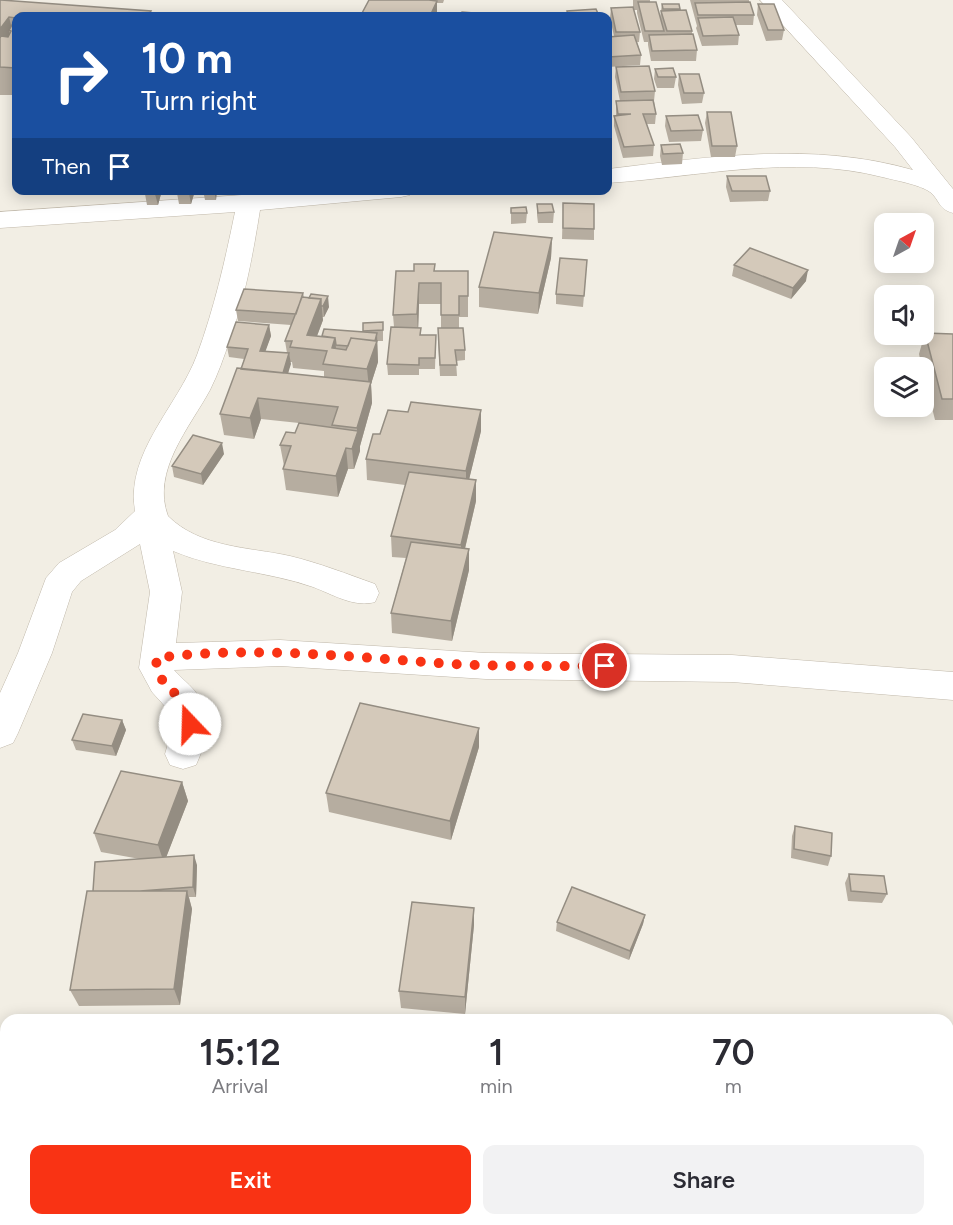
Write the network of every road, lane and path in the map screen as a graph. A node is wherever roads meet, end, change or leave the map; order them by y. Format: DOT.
graph roads {
  1 [pos="770,0"];
  2 [pos="612,176"];
  3 [pos="937,186"];
  4 [pos="347,195"];
  5 [pos="249,204"];
  6 [pos="953,205"];
  7 [pos="0,220"];
  8 [pos="152,518"];
  9 [pos="363,592"];
  10 [pos="156,658"];
  11 [pos="953,686"];
  12 [pos="0,733"];
  13 [pos="183,754"];
  1 -- 3 [label="street"];
  2 -- 3 [label="street"];
  3 -- 6 [label="street"];
  4 -- 5 [label="street"];
  5 -- 7 [label="street"];
  5 -- 8 [label="street"];
  8 -- 9 [label="street"];
  8 -- 10 [label="street"];
  8 -- 12 [label="street"];
  10 -- 11 [label="street"];
  10 -- 13 [label="street"];
}
